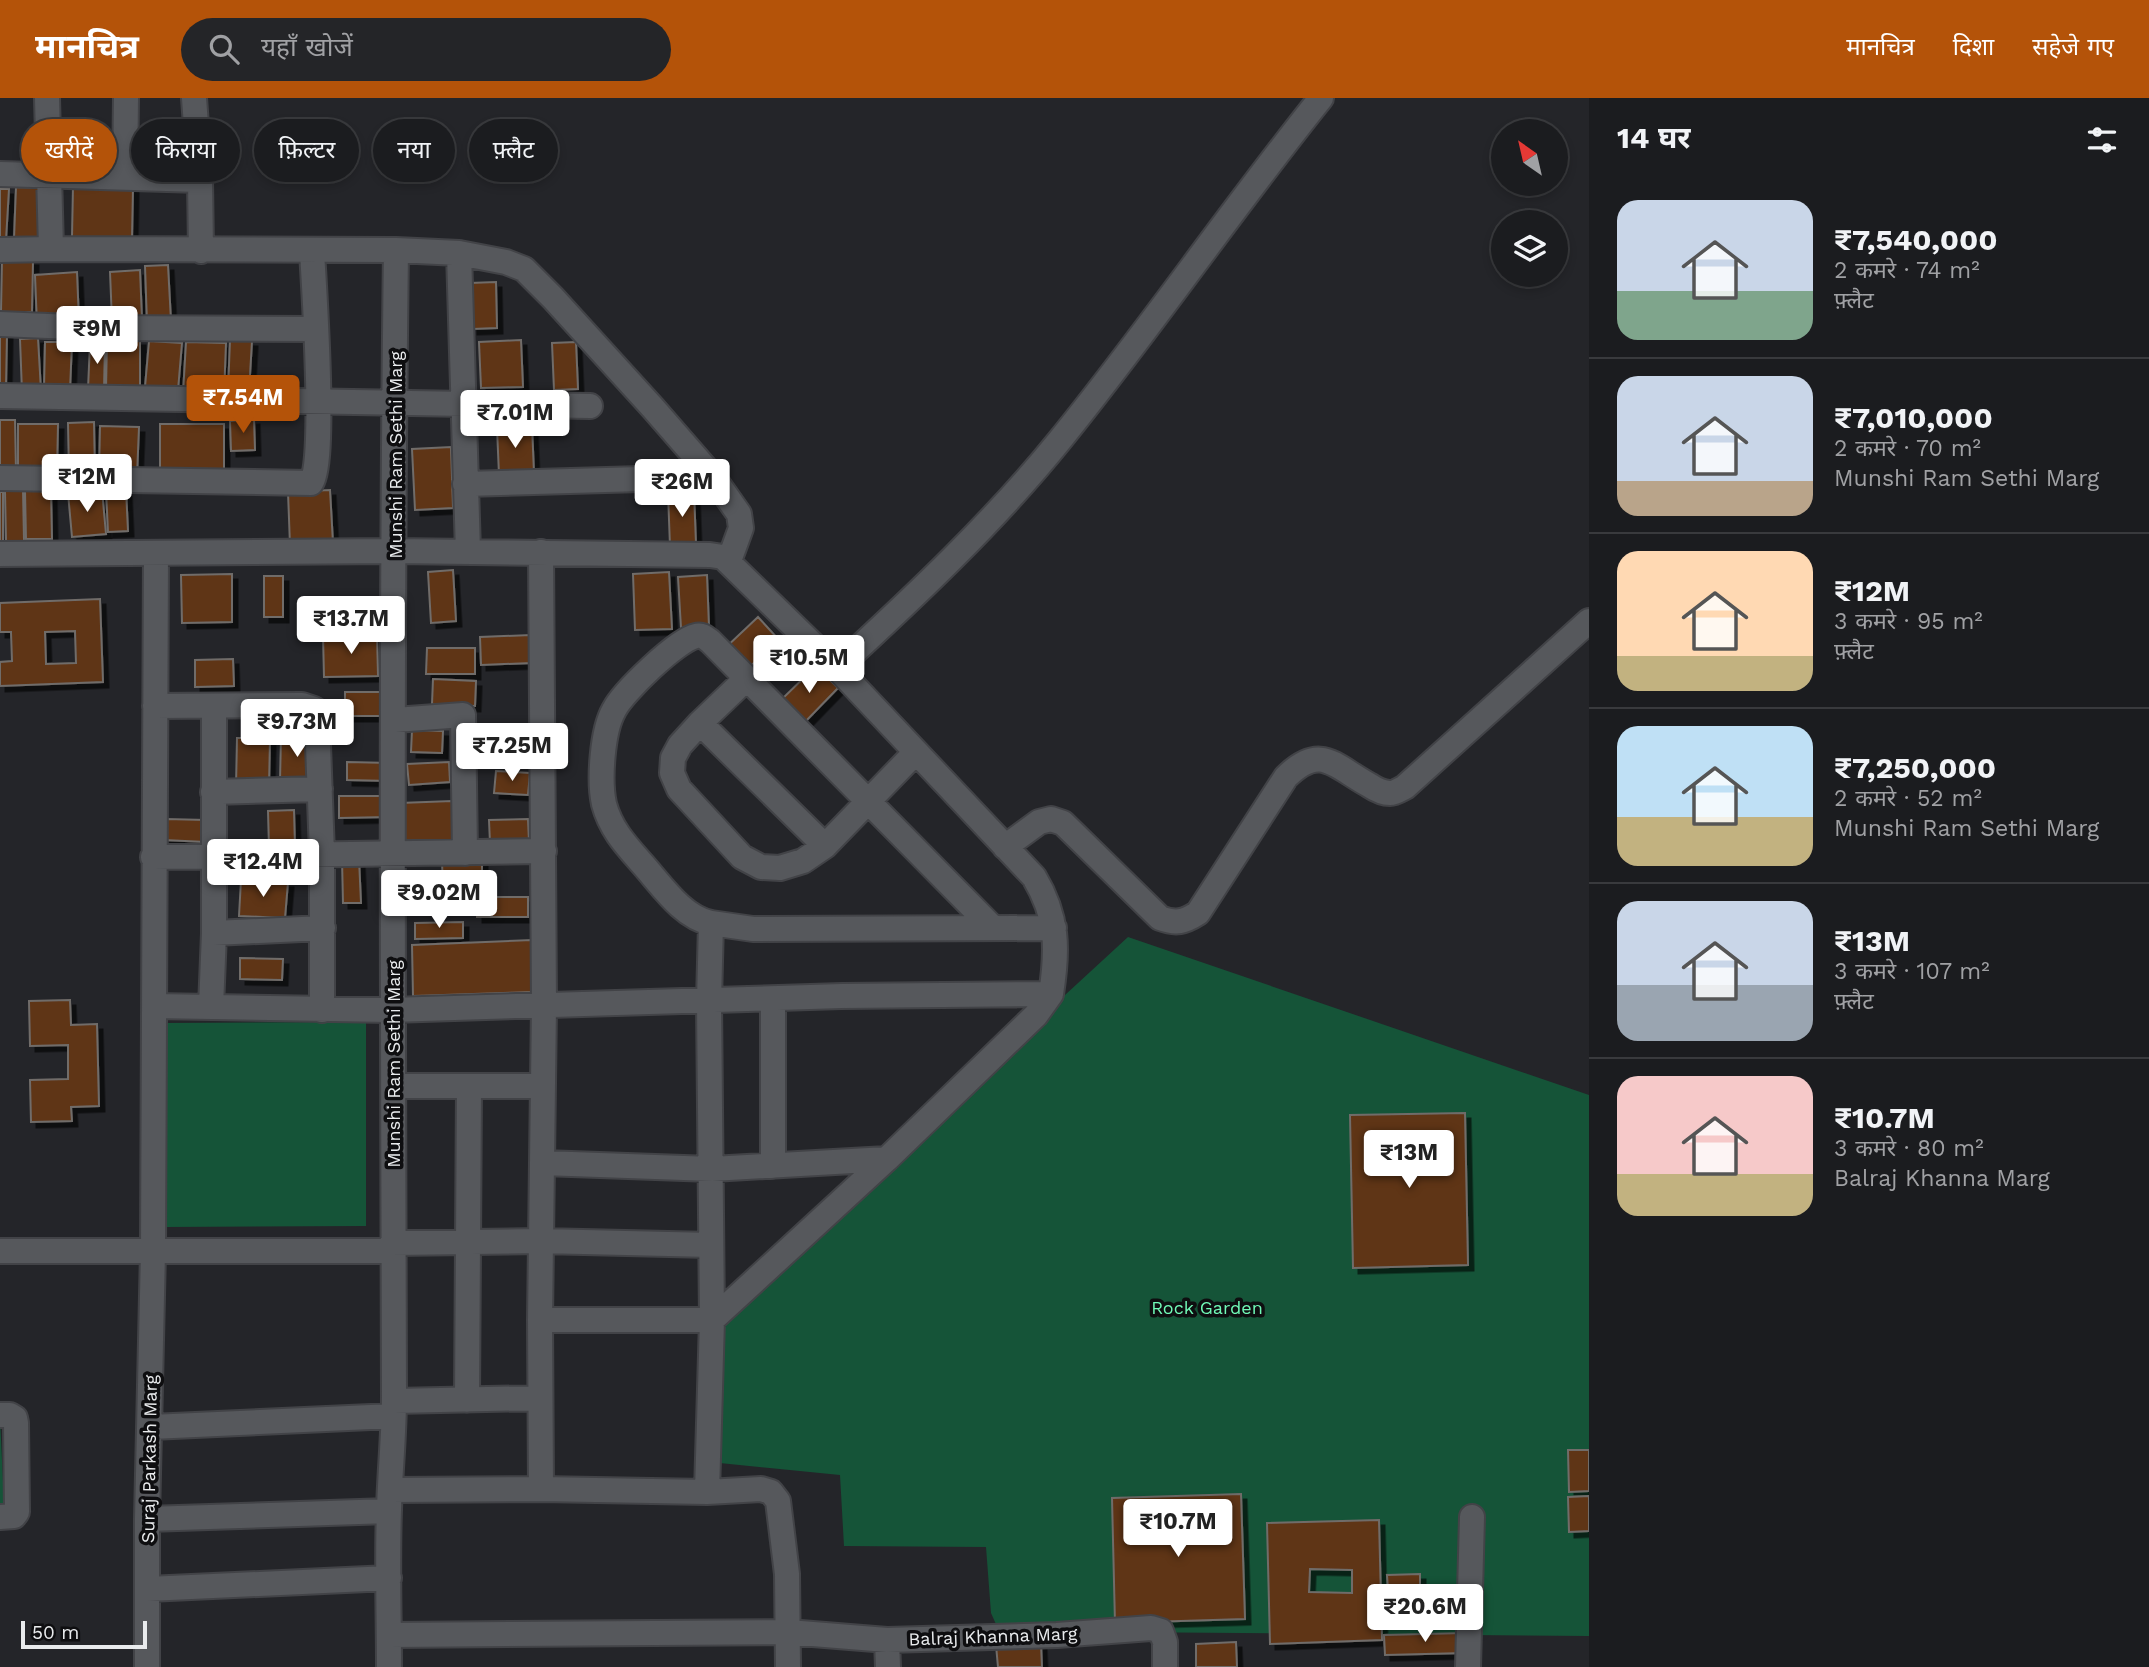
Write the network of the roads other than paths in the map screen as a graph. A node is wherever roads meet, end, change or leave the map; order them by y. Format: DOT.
graph roads {
  1 [pos="47,98"];
  2 [pos="126,98"];
  3 [pos="194,98"];
  4 [pos="1321,98"];
  5 [pos="48,119"];
  6 [pos="196,119"];
  7 [pos="0,174"];
  8 [pos="21,174"];
  9 [pos="117,177"];
  10 [pos="125,177"];
  11 [pos="131,177"];
  12 [pos="49,182"];
  13 [pos="200,182"];
  14 [pos="51,249"];
  15 [pos="0,250"];
  16 [pos="396,250"];
  17 [pos="201,251"];
  18 [pos="312,252"];
  19 [pos="459,253"];
  20 [pos="0,324"];
  21 [pos="316,329"];
  22 [pos="0,396"];
  23 [pos="318,401"];
  24 [pos="394,403"];
  25 [pos="463,404"];
  26 [pos="590,406"];
  27 [pos="713,477"];
  28 [pos="0,478"];
  29 [pos="466,484"];
  30 [pos="395,551"];
  31 [pos="468,552"];
  32 [pos="541,552"];
  33 [pos="156,553"];
  34 [pos="0,554"];
  35 [pos="729,561"];
  36 [pos="1589,621"];
  37 [pos="837,668"];
  38 [pos="746,679"];
  39 [pos="155,706"];
  40 [pos="214,707"];
  41 [pos="395,720"];
  42 [pos="700,723"];
  43 [pos="915,752"];
  44 [pos="320,789"];
  45 [pos="213,792"];
  46 [pos="869,801"];
  47 [pos="825,846"];
  48 [pos="1005,847"];
  49 [pos="544,851"];
  50 [pos="465,853"];
  51 [pos="322,854"];
  52 [pos="394,855"];
  53 [pos="214,856"];
  54 [pos="153,857"];
  55 [pos="711,923"];
  56 [pos="323,928"];
  57 [pos="993,928"];
  58 [pos="1054,928"];
  59 [pos="214,933"];
  60 [pos="1051,993"];
  61 [pos="773,999"];
  62 [pos="709,1001"];
  63 [pos="544,1005"];
  64 [pos="154,1006"];
  65 [pos="211,1007"];
  66 [pos="322,1010"];
  67 [pos="391,1010"];
  68 [pos="542,1086"];
  69 [pos="395,1087"];
  70 [pos="469,1087"];
  71 [pos="887,1159"];
  72 [pos="543,1163"];
  73 [pos="773,1166"];
  74 [pos="712,1169"];
  75 [pos="541,1241"];
  76 [pos="468,1242"];
  77 [pos="711,1245"];
  78 [pos="393,1247"];
  79 [pos="0,1251"];
  80 [pos="153,1251"];
  81 [pos="540,1320"];
  82 [pos="712,1320"];
  83 [pos="540,1398"];
  84 [pos="467,1400"];
  85 [pos="394,1409"];
  86 [pos="0,1415"];
  87 [pos="151,1427"];
  88 [pos="541,1489"];
  89 [pos="707,1492"];
  90 [pos="390,1501"];
  91 [pos="0,1517"];
  92 [pos="1472,1517"];
  93 [pos="147,1519"];
  94 [pos="389,1578"];
  95 [pos="148,1589"];
  96 [pos="788,1632"];
  97 [pos="389,1635"];
  98 [pos="887,1640"];
  99 [pos="146,1667"];
  100 [pos="389,1667"];
  101 [pos="788,1667"];
  102 [pos="888,1667"];
  103 [pos="1165,1667"];
  104 [pos="1468,1667"];
  1 -- 5 [label="street"];
  2 -- 10 [label="street"];
  3 -- 6 [label="street"];
  4 -- 37 [label="street"];
  7 -- 8 [label="street"];
  9 -- 10 [label="street"];
  10 -- 11 [label="street"];
  12 -- 14 [label="street"];
  13 -- 17 [label="street"];
  14 -- 15 [label="street"];
  14 -- 17 [label="street"];
  16 -- 18 [label="street"];
  16 -- 19 [label="street"];
  16 -- 24 [label="street, Munshi Ram Sethi Marg"];
  17 -- 18 [label="street"];
  18 -- 21 [label="street"];
  19 -- 25 [label="street"];
  19 -- 27 [label="street"];
  20 -- 21 [label="street"];
  21 -- 23 [label="street"];
  22 -- 23 [label="street"];
  23 -- 24 [label="street"];
  23 -- 28 [label="street"];
  24 -- 25 [label="street"];
  24 -- 30 [label="street, Munshi Ram Sethi Marg"];
  25 -- 26 [label="street"];
  25 -- 29 [label="street"];
  27 -- 29 [label="street"];
  27 -- 35 [label="street"];
  29 -- 31 [label="street"];
  30 -- 31 [label="street"];
  30 -- 33 [label="street"];
  30 -- 41 [label="street, Munshi Ram Sethi Marg"];
  31 -- 32 [label="street"];
  32 -- 35 [label="street"];
  32 -- 49 [label="street"];
  33 -- 34 [label="street"];
  33 -- 39 [label="street, Suraj Parkash Marg"];
  35 -- 37 [label="street"];
  36 -- 48 [label="street"];
  37 -- 43 [label="street"];
  38 -- 42 [label="street"];
  38 -- 46 [label="street"];
  38 -- 55 [label="street"];
  39 -- 40 [label="street"];
  39 -- 54 [label="street, Suraj Parkash Marg"];
  40 -- 44 [label="street"];
  40 -- 45 [label="street"];
  41 -- 50 [label="street"];
  41 -- 52 [label="street, Munshi Ram Sethi Marg"];
  42 -- 47 [label="street"];
  42 -- 47 [label="street"];
  43 -- 46 [label="street"];
  43 -- 48 [label="street"];
  44 -- 45 [label="street"];
  44 -- 51 [label="street"];
  45 -- 53 [label="street"];
  46 -- 47 [label="street"];
  46 -- 57 [label="street"];
  48 -- 58 [label="street"];
  49 -- 50 [label="street"];
  49 -- 63 [label="street"];
  50 -- 52 [label="street"];
  51 -- 52 [label="street"];
  51 -- 53 [label="street"];
  51 -- 56 [label="street"];
  52 -- 67 [label="street, Munshi Ram Sethi Marg"];
  53 -- 54 [label="street"];
  53 -- 59 [label="street"];
  54 -- 64 [label="street, Suraj Parkash Marg"];
  55 -- 57 [label="street"];
  55 -- 62 [label="street"];
  56 -- 59 [label="street"];
  56 -- 66 [label="street"];
  57 -- 58 [label="street"];
  58 -- 60 [label="street"];
  59 -- 65 [label="street"];
  60 -- 61 [label="street"];
  60 -- 71 [label="street"];
  61 -- 62 [label="street"];
  61 -- 73 [label="street"];
  62 -- 63 [label="street"];
  62 -- 74 [label="street"];
  63 -- 67 [label="street"];
  63 -- 68 [label="street"];
  64 -- 65 [label="street"];
  64 -- 80 [label="street, Suraj Parkash Marg"];
  65 -- 66 [label="street"];
  66 -- 67 [label="street"];
  67 -- 69 [label="street, Munshi Ram Sethi Marg"];
  68 -- 70 [label="street"];
  68 -- 72 [label="street"];
  69 -- 70 [label="street"];
  69 -- 78 [label="street, Munshi Ram Sethi Marg"];
  70 -- 76 [label="street"];
  71 -- 73 [label="street"];
  71 -- 82 [label="street"];
  72 -- 74 [label="street"];
  72 -- 75 [label="street"];
  73 -- 74 [label="street"];
  74 -- 77 [label="street"];
  75 -- 76 [label="street"];
  75 -- 77 [label="street"];
  75 -- 81 [label="street"];
  76 -- 78 [label="street"];
  76 -- 84 [label="street"];
  77 -- 82 [label="street"];
  78 -- 80 [label="street"];
  78 -- 85 [label="street, Munshi Ram Sethi Marg"];
  79 -- 80 [label="street"];
  80 -- 87 [label="street, Suraj Parkash Marg"];
  81 -- 82 [label="street"];
  81 -- 83 [label="street"];
  82 -- 89 [label="street"];
  83 -- 84 [label="street"];
  83 -- 88 [label="street"];
  84 -- 85 [label="street"];
  85 -- 87 [label="street"];
  85 -- 90 [label="street, Munshi Ram Sethi Marg"];
  86 -- 91 [label="street"];
  87 -- 93 [label="street, Suraj Parkash Marg"];
  88 -- 89 [label="street"];
  88 -- 90 [label="street"];
  89 -- 96 [label="street"];
  90 -- 93 [label="street"];
  90 -- 94 [label="street, Munshi Ram Sethi Marg"];
  92 -- 104 [label="street"];
  93 -- 95 [label="street, Suraj Parkash Marg"];
  94 -- 95 [label="street"];
  94 -- 97 [label="street, Munshi Ram Sethi Marg"];
  95 -- 99 [label="street, Suraj Parkash Marg"];
  96 -- 97 [label="street, Balraj Khanna Marg"];
  96 -- 98 [label="street, Balraj Khanna Marg"];
  96 -- 101 [label="street"];
  97 -- 100 [label="street, Munshi Ram Sethi Marg"];
  98 -- 102 [label="street"];
  98 -- 103 [label="street, Balraj Khanna Marg"];
}
